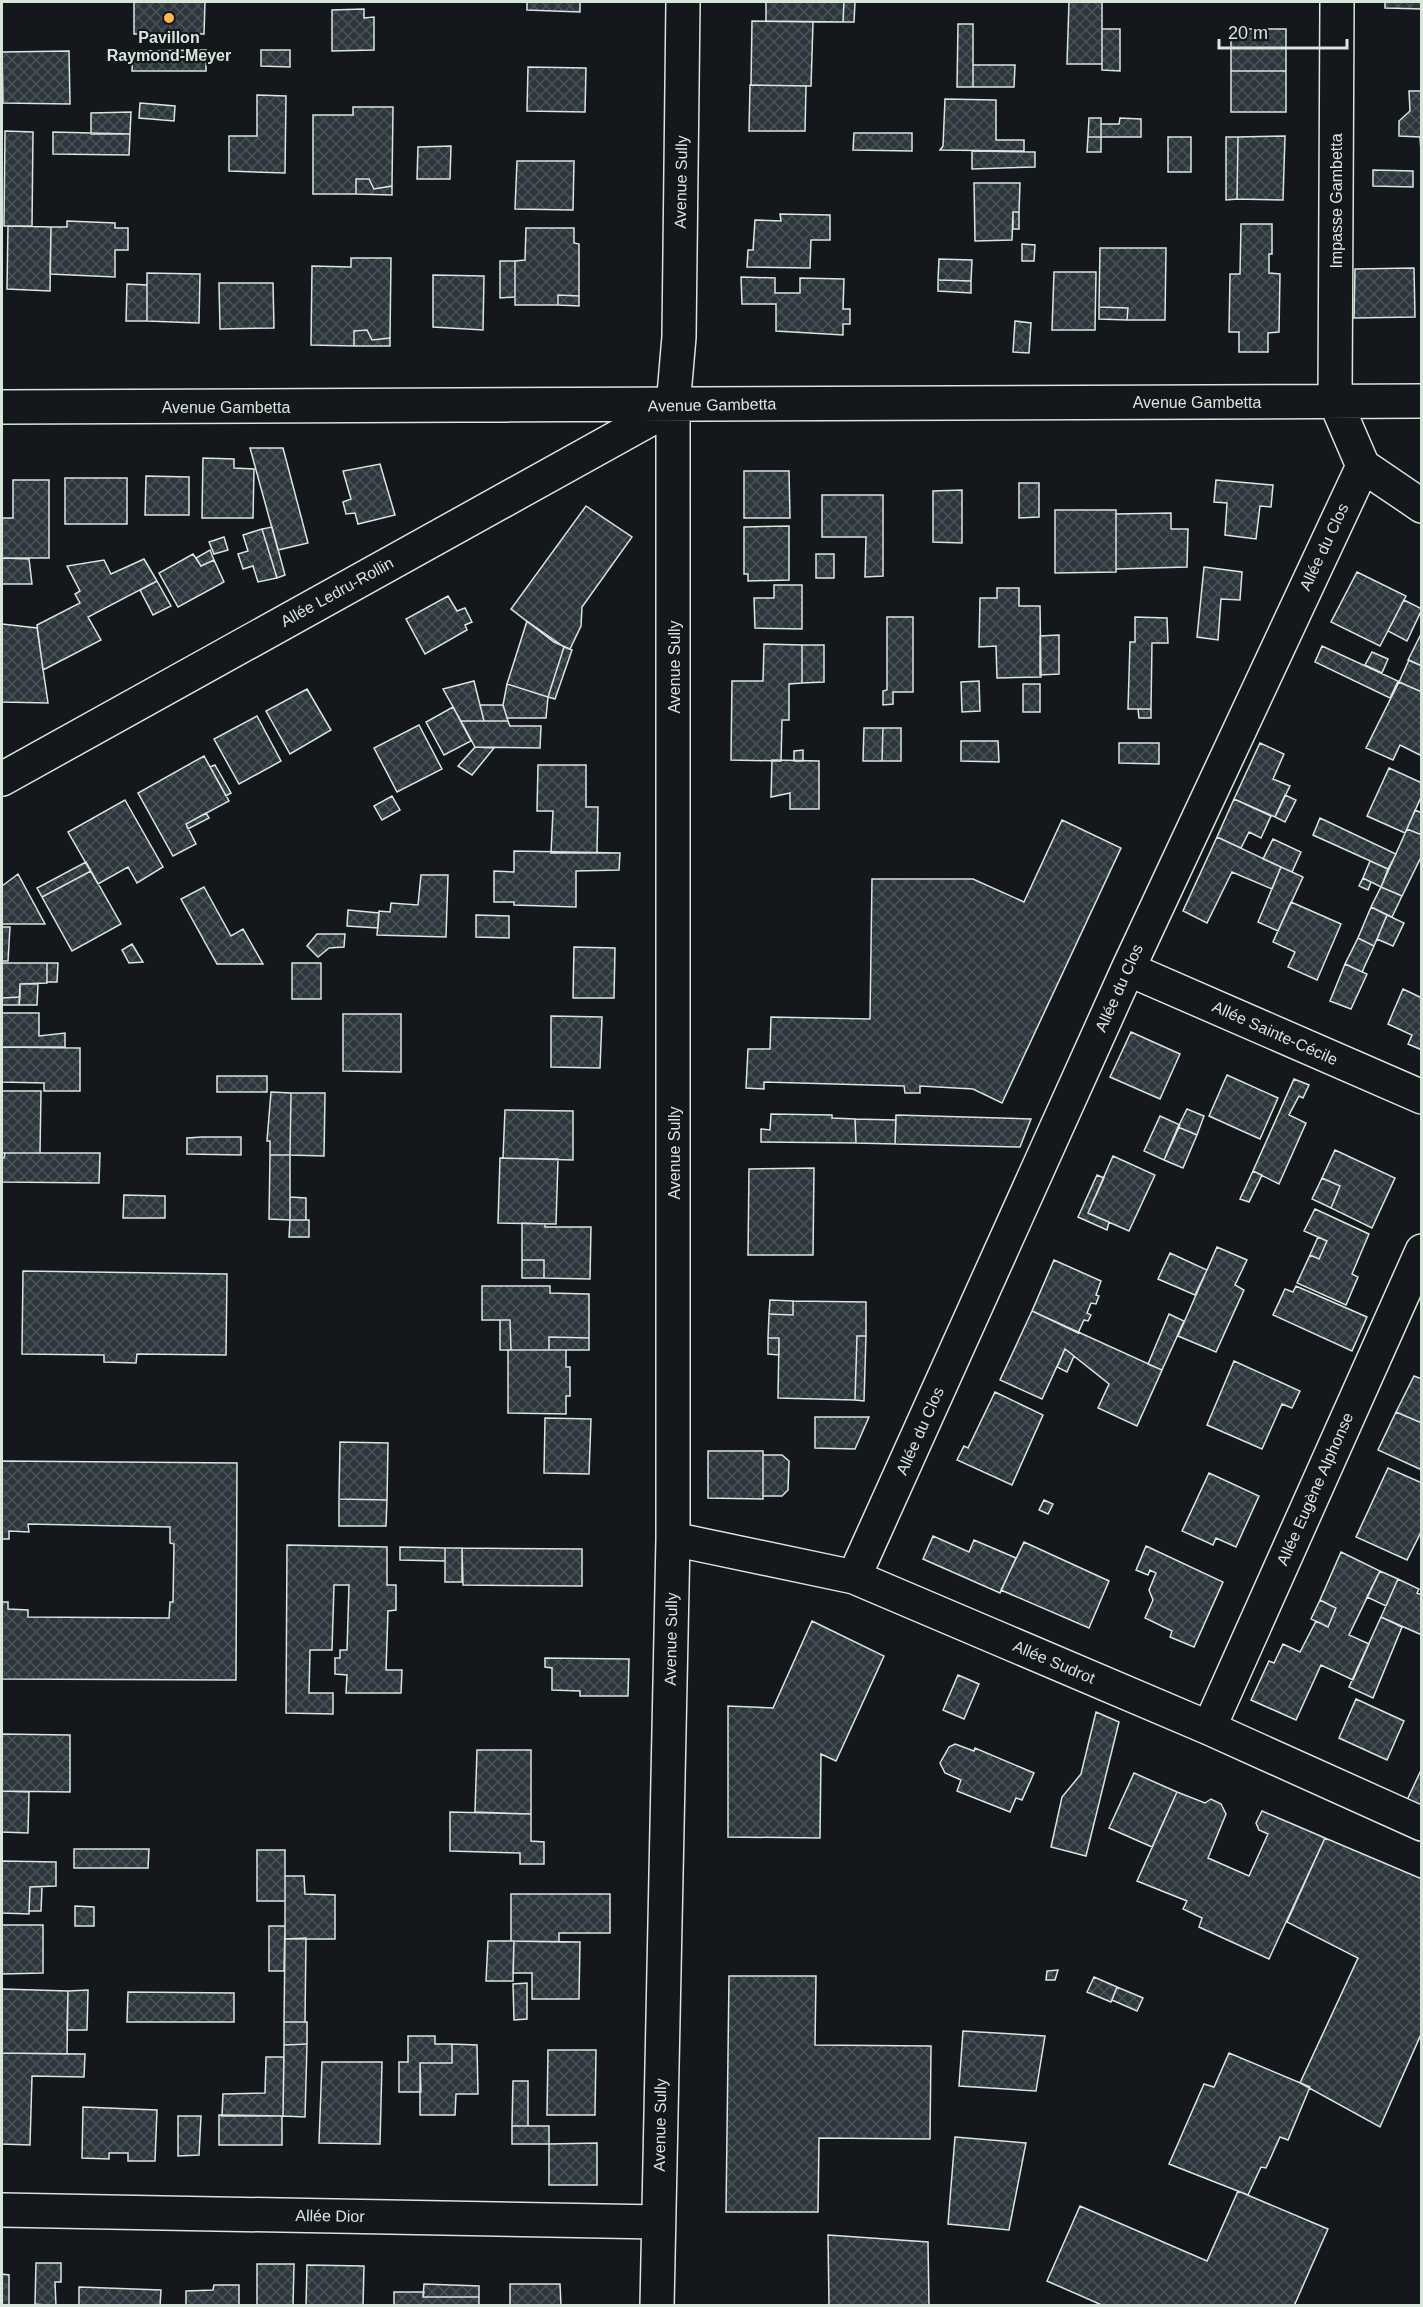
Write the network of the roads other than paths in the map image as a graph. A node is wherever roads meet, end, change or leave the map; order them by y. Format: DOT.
graph roads {
  1 [pos="683,2"];
  2 [pos="1337,2"];
  3 [pos="1335,401"];
  4 [pos="1422,401"];
  5 [pos="673,406"];
  6 [pos="2,407"];
  7 [pos="1363,466"];
  8 [pos="1422,507"];
  9 [pos="2,779"];
  10 [pos="1128,969"];
  11 [pos="1422,1097"];
  12 [pos="1422,1251"];
  13 [pos="673,1539"];
  14 [pos="854,1577"];
  15 [pos="1209,1728"];
  16 [pos="1422,1824"];
  17 [pos="2,2210"];
  18 [pos="658,2222"];
  19 [pos="657,2306"];
  1 -- 5 [label="street, Avenue Sully"];
  2 -- 3 [label="street, Impasse Gambetta"];
  3 -- 4 [label="street, Avenue Gambetta"];
  3 -- 5 [label="street, Avenue Gambetta"];
  3 -- 7 [label="street"];
  5 -- 6 [label="street, Avenue Gambetta"];
  5 -- 9 [label="street, Allée Ledru-Rollin"];
  5 -- 13 [label="street, Avenue Sully"];
  7 -- 8 [label="street"];
  7 -- 10 [label="street, Allée du Clos"];
  10 -- 11 [label="street, Allée Sainte-Cécile"];
  10 -- 14 [label="street, Allée du Clos"];
  12 -- 15 [label="street, Allée Eugène Alphonse"];
  13 -- 14 [label="street, Allée Sudrot"];
  13 -- 18 [label="street, Avenue Sully"];
  14 -- 15 [label="street, Allée Sudrot"];
  15 -- 16 [label="street, Allée Sudrot"];
  17 -- 18 [label="street, Allée Dior"];
  18 -- 19 [label="street, Avenue Sully"];
}
